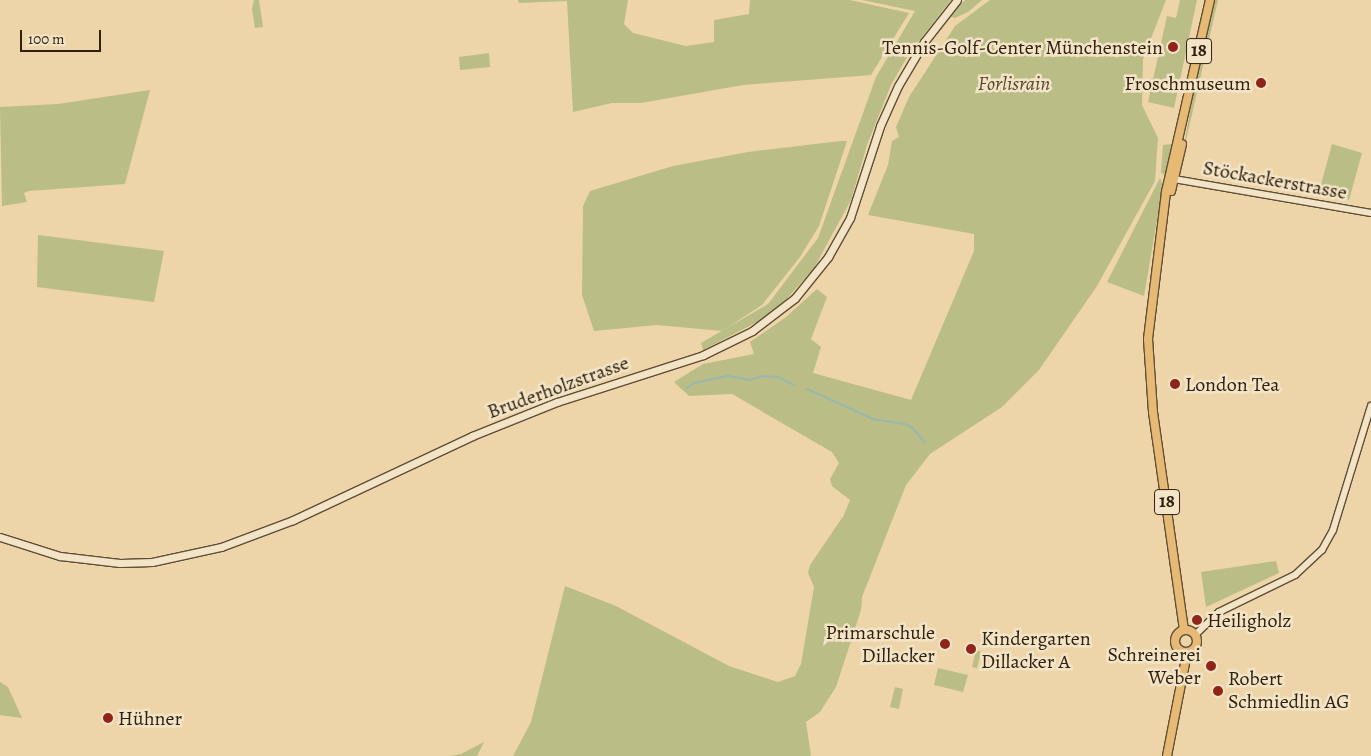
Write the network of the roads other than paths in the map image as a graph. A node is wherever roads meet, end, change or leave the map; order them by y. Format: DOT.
graph roads {
  1 [pos="957,0"];
  2 [pos="1210,0"];
  3 [pos="1171,179"];
  4 [pos="1371,213"];
  5 [pos="1371,406"];
  6 [pos="0,537"];
  7 [pos="1184,630"];
  8 [pos="1195,635"];
  9 [pos="1187,653"];
  10 [pos="1167,756"];
  1 -- 6 [label="main road, Bruderholzstrasse"];
  2 -- 3 [label="main road, 18"];
  3 -- 4 [label="street, Stöckackerstrasse"];
  3 -- 7 [label="main road, 18"];
  5 -- 8 [label="street"];
  7 -- 8 [label="main road"];
  7 -- 9 [label="main road, 18"];
  8 -- 9 [label="main road"];
  9 -- 10 [label="main road"];
}
